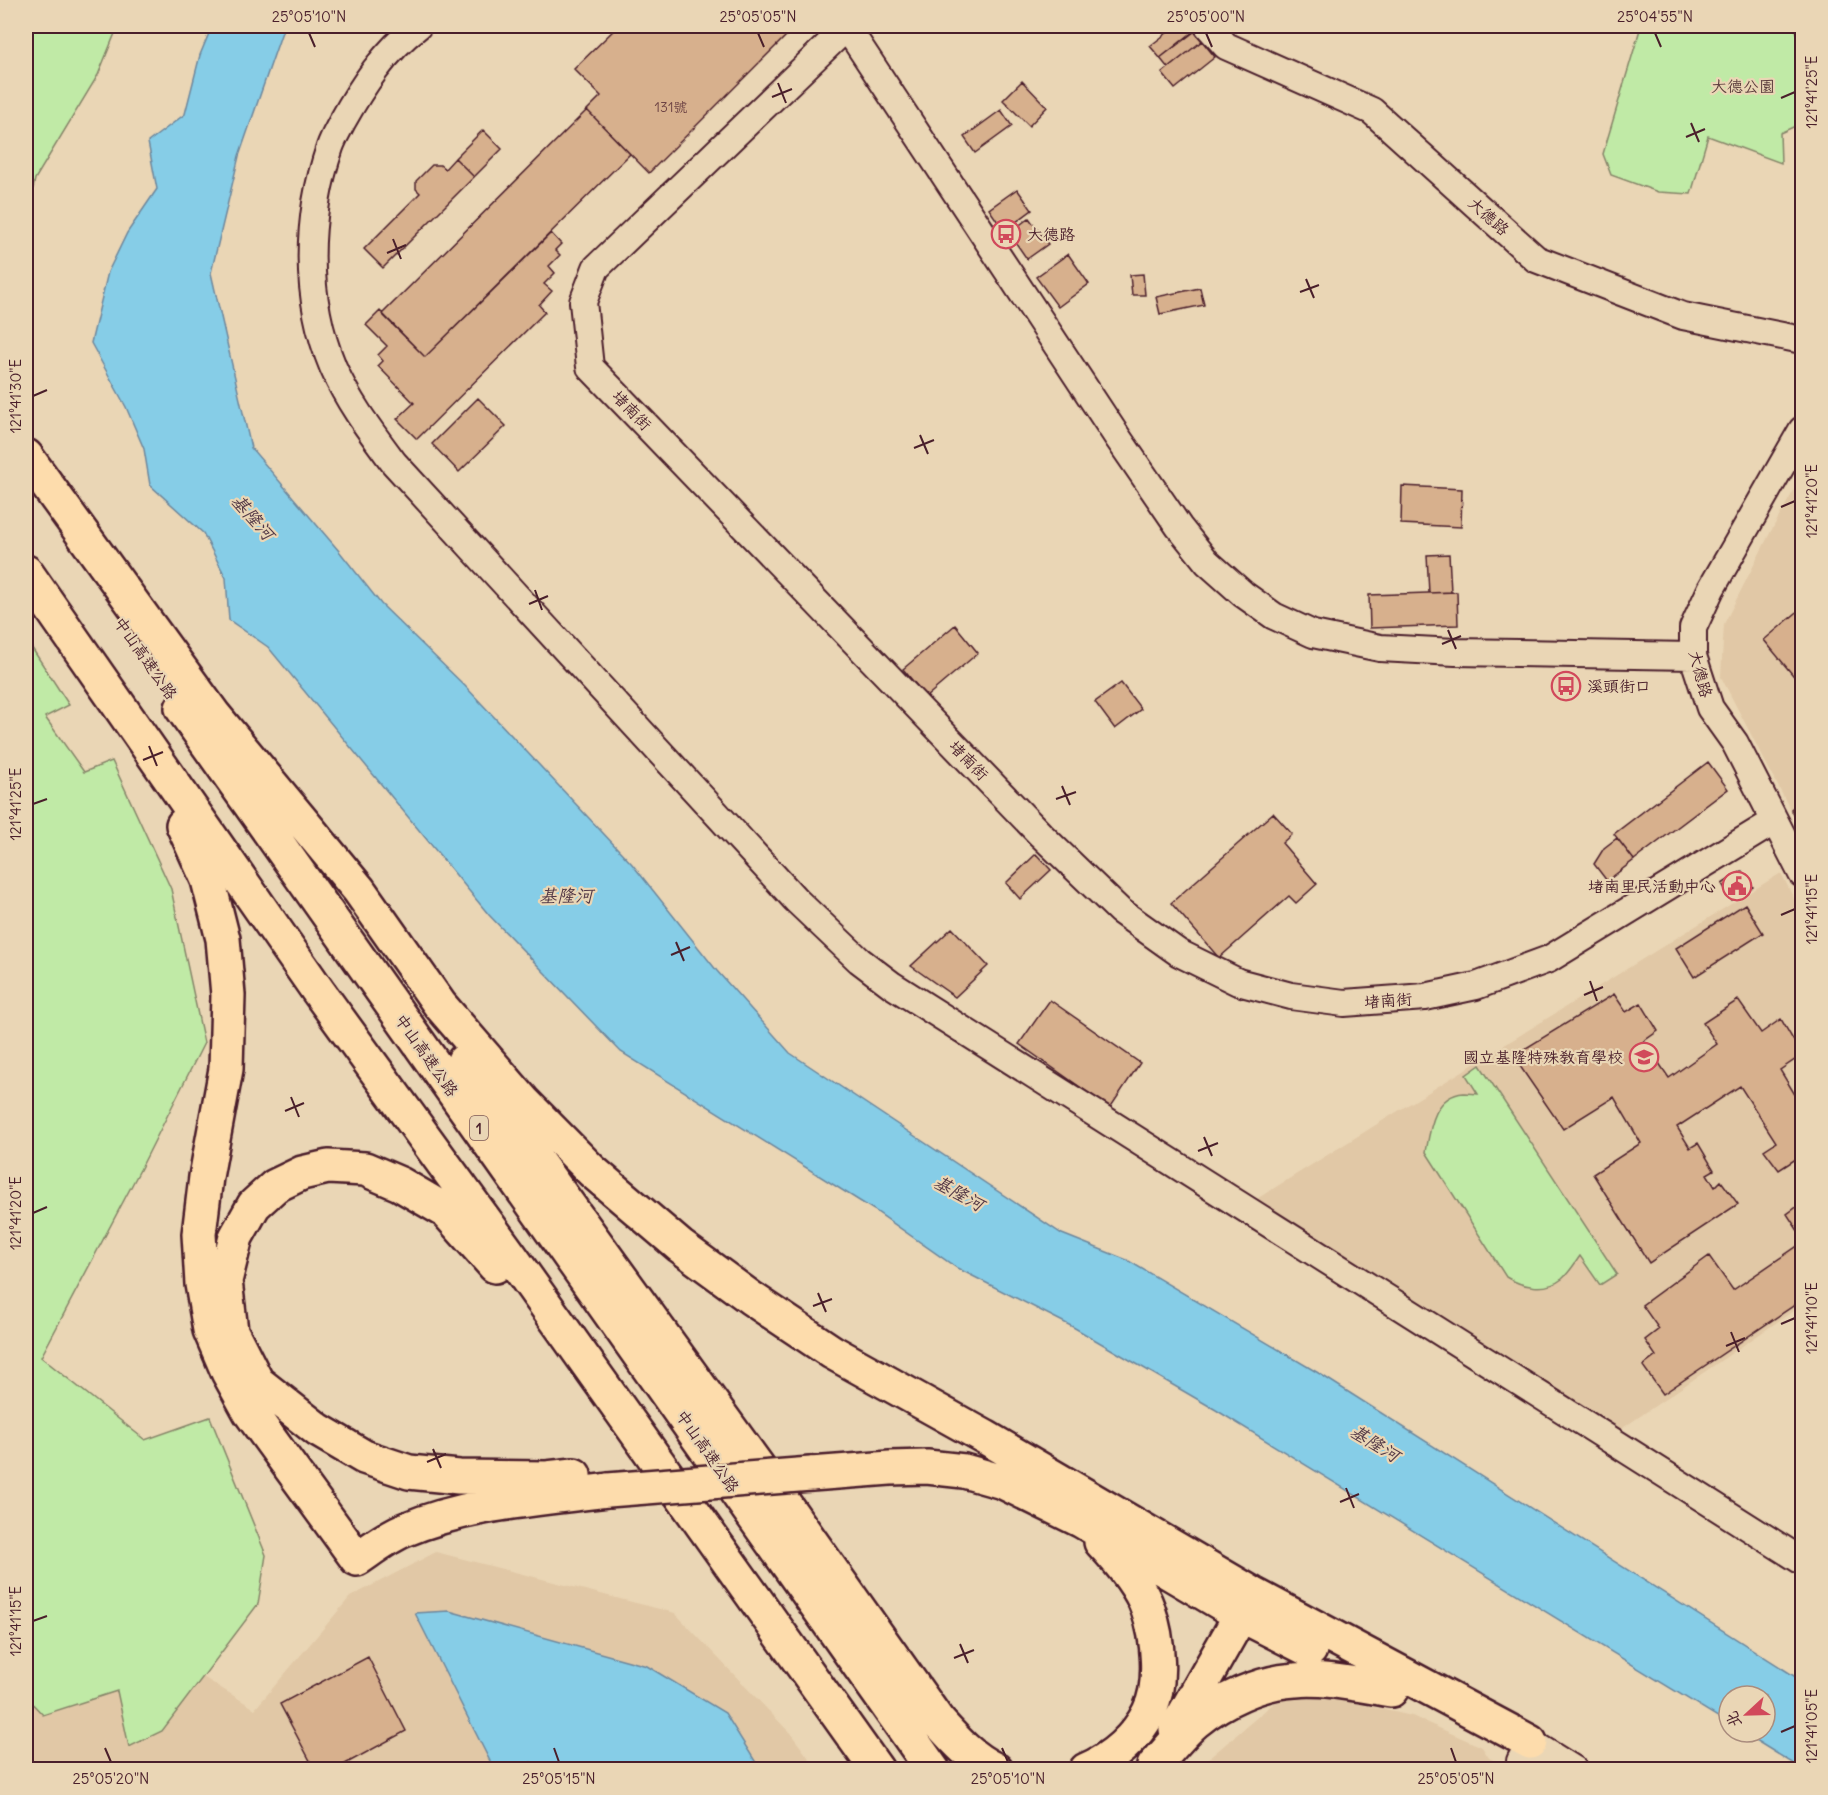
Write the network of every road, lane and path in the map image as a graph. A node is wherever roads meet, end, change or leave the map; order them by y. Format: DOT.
graph roads {
  1 [pos="418,26"];
  2 [pos="847,26"];
  3 [pos="1208,26"];
  4 [pos="1803,340"];
  5 [pos="1803,430"];
  6 [pos="26,456"];
  7 [pos="26,486"];
  8 [pos="26,572"];
  9 [pos="26,589"];
  10 [pos="1693,656"];
  11 [pos="208,708"];
  12 [pos="1775,821"];
  13 [pos="1803,874"];
  14 [pos="611,1396"];
  15 [pos="608,1481"];
  16 [pos="1088,1511"];
  17 [pos="1803,1561"];
  18 [pos="1247,1604"];
  19 [pos="1391,1690"];
  20 [pos="1528,1758"];
  21 [pos="1153,1768"];
  22 [pos="877,1770"];
  23 [pos="933,1770"];
  24 [pos="996,1770"];
  25 [pos="1086,1770"];
  26 [pos="1575,1770"];
  1 -- 17 [label="street"];
  2 -- 10 [label="street, 堵南街"];
  2 -- 12 [label="street, 堵南街"];
  3 -- 4 [label="street, 大德路"];
  5 -- 10 [label="street, 大德路"];
  6 -- 11 [label="highway"];
  7 -- 23 [label="highway, 中山高速公路 / 1"];
  8 -- 14 [label="highway"];
  9 -- 15 [label="highway"];
  10 -- 12 [label="street, 大德路"];
  11 -- 16 [label="highway"];
  11 -- 24 [label="highway"];
  12 -- 13 [label="street"];
  14 -- 15 [label="highway"];
  14 -- 22 [label="highway"];
  15 -- 16 [label="highway"];
  16 -- 18 [label="highway"];
  16 -- 25 [label="highway"];
  18 -- 19 [label="highway"];
  18 -- 20 [label="highway"];
  18 -- 21 [label="highway"];
  19 -- 20 [label="highway"];
  19 -- 21 [label="highway"];
  20 -- 26 [label="street"];
}
